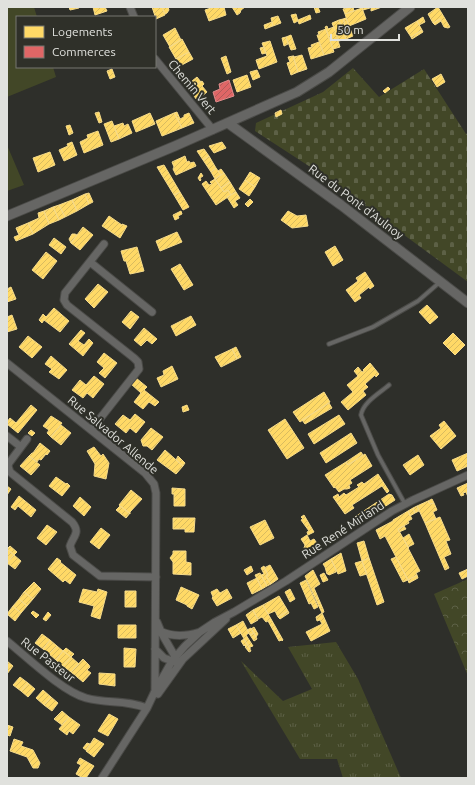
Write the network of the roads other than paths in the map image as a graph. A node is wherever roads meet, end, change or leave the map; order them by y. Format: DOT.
graph roads {
  1 [pos="410,7"];
  2 [pos="156,60"];
  3 [pos="228,123"];
  4 [pos="213,130"];
  5 [pos="21,209"];
  6 [pos="7,212"];
  7 [pos="7,216"];
  8 [pos="104,244"];
  9 [pos="90,262"];
  10 [pos="441,281"];
  11 [pos="468,303"];
  12 [pos="152,312"];
  13 [pos="329,344"];
  14 [pos="7,363"];
  15 [pos="389,385"];
  16 [pos="91,430"];
  17 [pos="7,436"];
  18 [pos="27,439"];
  19 [pos="20,447"];
  20 [pos="468,475"];
  21 [pos="405,504"];
  22 [pos="156,578"];
  23 [pos="234,612"];
  24 [pos="156,620"];
  25 [pos="160,631"];
  26 [pos="200,632"];
  27 [pos="7,641"];
  28 [pos="155,649"];
  29 [pos="176,661"];
  30 [pos="155,691"];
  31 [pos="147,708"];
  32 [pos="102,778"];
  1 -- 3 [label="street"];
  2 -- 4 [label="street, Chemin Vert"];
  3 -- 4 [label="street"];
  3 -- 10 [label="street, Rue du Pont d'Aulnoy"];
  4 -- 5 [label="street"];
  5 -- 6 [label="street"];
  5 -- 7 [label="street"];
  8 -- 9 [label="street"];
  9 -- 12 [label="street"];
  9 -- 16 [label="street"];
  10 -- 11 [label="street, Rue du Pont d'Aulnoy"];
  10 -- 13 [label="lane"];
  14 -- 16 [label="street, Rue Salvador Allende"];
  15 -- 21 [label="lane"];
  16 -- 22 [label="street, Rue Salvador Allende"];
  17 -- 19 [label="street"];
  18 -- 19 [label="street"];
  19 -- 22 [label="street"];
  20 -- 21 [label="street, Rue René Mirland"];
  21 -- 23 [label="street, Rue René Mirland"];
  22 -- 24 [label="street, Rue Salvador Allende"];
  23 -- 26 [label="street, Rue René Mirland"];
  23 -- 29 [label="street, Rue René Mirland"];
  24 -- 25 [label="street, Rue Salvador Allende"];
  24 -- 28 [label="street, Rue Salvador Allende"];
  25 -- 26 [label="street, Rue René Mirland"];
  25 -- 29 [label="street, Rue Salvador Allende"];
  26 -- 29 [label="street, Rue René Mirland"];
  27 -- 31 [label="street, Rue Pasteur"];
  28 -- 29 [label="street"];
  28 -- 30 [label="street, Rue Salvador Allende"];
  29 -- 30 [label="street, Rue René Mirland"];
  29 -- 31 [label="street, Rue René Mirland"];
  30 -- 31 [label="street, Rue René Mirland"];
  31 -- 32 [label="street, Rue René Mirland"];
}
